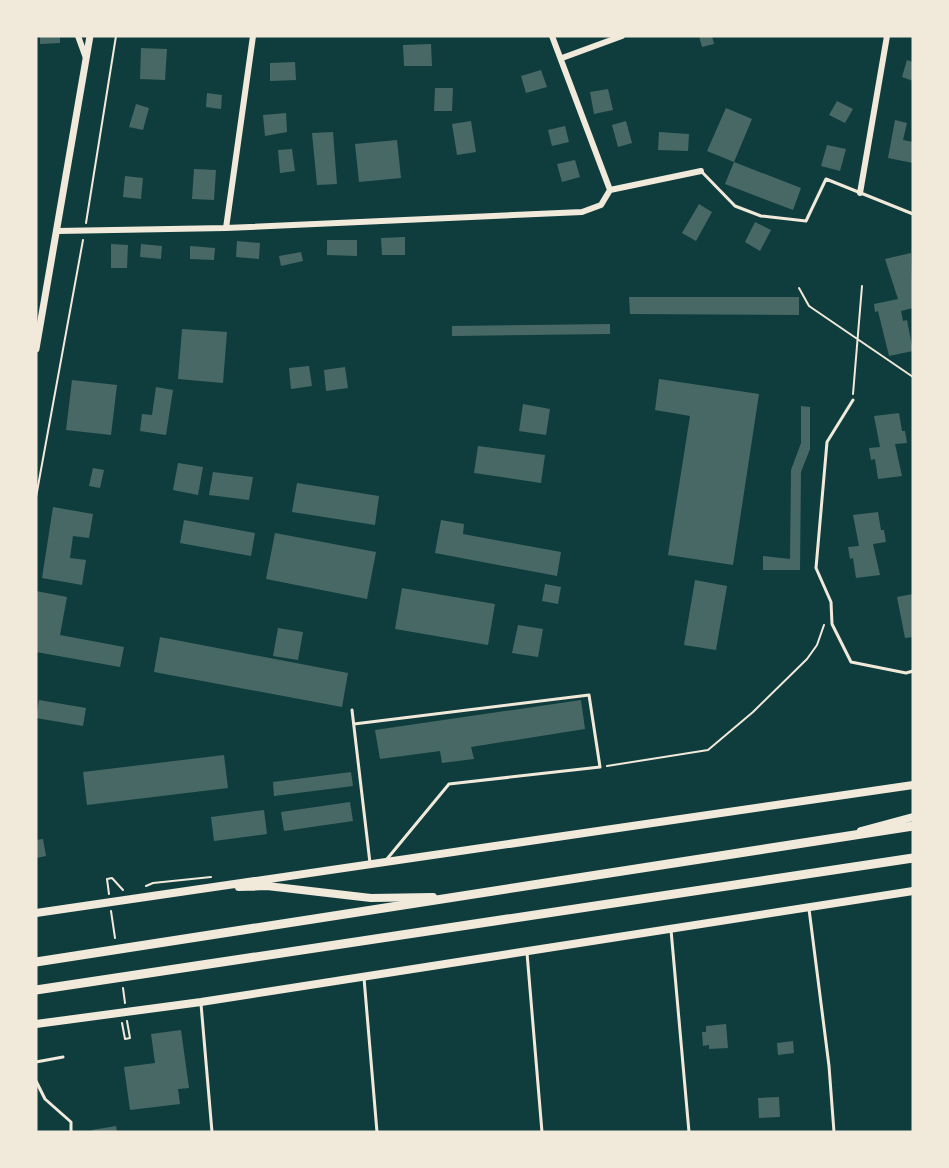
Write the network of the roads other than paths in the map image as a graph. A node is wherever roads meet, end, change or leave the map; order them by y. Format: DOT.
graph roads {
  1 [pos="78,36"];
  2 [pos="90,36"];
  3 [pos="254,36"];
  4 [pos="552,36"];
  5 [pos="622,36"];
  6 [pos="887,36"];
  7 [pos="86,58"];
  8 [pos="562,58"];
  9 [pos="701,171"];
  10 [pos="610,190"];
  11 [pos="860,193"];
  12 [pos="913,214"];
  13 [pos="226,228"];
  14 [pos="57,231"];
  15 [pos="36,349"];
  16 [pos="853,400"];
  17 [pos="913,671"];
  18 [pos="352,710"];
  19 [pos="354,724"];
  20 [pos="913,784"];
  21 [pos="913,817"];
  22 [pos="913,826"];
  23 [pos="843,836"];
  24 [pos="913,858"];
  25 [pos="382,862"];
  26 [pos="370,864"];
  27 [pos="196,888"];
  28 [pos="913,891"];
  29 [pos="448,897"];
  30 [pos="809,907"];
  31 [pos="36,913"];
  32 [pos="670,928"];
  33 [pos="527,951"];
  34 [pos="36,962"];
  35 [pos="364,977"];
  36 [pos="36,990"];
  37 [pos="201,1002"];
  38 [pos="36,1024"];
  39 [pos="63,1057"];
  40 [pos="36,1062"];
  41 [pos="36,1081"];
  42 [pos="71,1132"];
  43 [pos="212,1132"];
  44 [pos="377,1132"];
  45 [pos="542,1132"];
  46 [pos="689,1132"];
  47 [pos="834,1132"];
  1 -- 7 [label="street"];
  2 -- 7 [label="street"];
  3 -- 13 [label="street"];
  4 -- 8 [label="street"];
  5 -- 8 [label="street"];
  6 -- 11 [label="street"];
  7 -- 14 [label="street"];
  8 -- 10 [label="street"];
  9 -- 10 [label="street"];
  9 -- 11 [label="lane"];
  10 -- 13 [label="street"];
  11 -- 12 [label="lane"];
  13 -- 14 [label="street"];
  14 -- 15 [label="street"];
  16 -- 17 [label="lane"];
  18 -- 19 [label="lane"];
  19 -- 25 [label="lane"];
  19 -- 26 [label="lane"];
  20 -- 25 [label="main road"];
  21 -- 23 [label="main road"];
  22 -- 23 [label="highway"];
  23 -- 29 [label="highway"];
  24 -- 36 [label="highway"];
  25 -- 26 [label="main road"];
  26 -- 27 [label="main road"];
  27 -- 29 [label="main road"];
  27 -- 31 [label="main road"];
  28 -- 30 [label="main road"];
  29 -- 34 [label="highway"];
  30 -- 32 [label="main road"];
  30 -- 47 [label="lane"];
  32 -- 33 [label="main road"];
  32 -- 46 [label="lane"];
  33 -- 35 [label="main road"];
  33 -- 45 [label="lane"];
  35 -- 37 [label="main road"];
  35 -- 44 [label="lane"];
  37 -- 38 [label="main road"];
  37 -- 43 [label="lane"];
  39 -- 40 [label="lane"];
  41 -- 42 [label="lane"];
}
